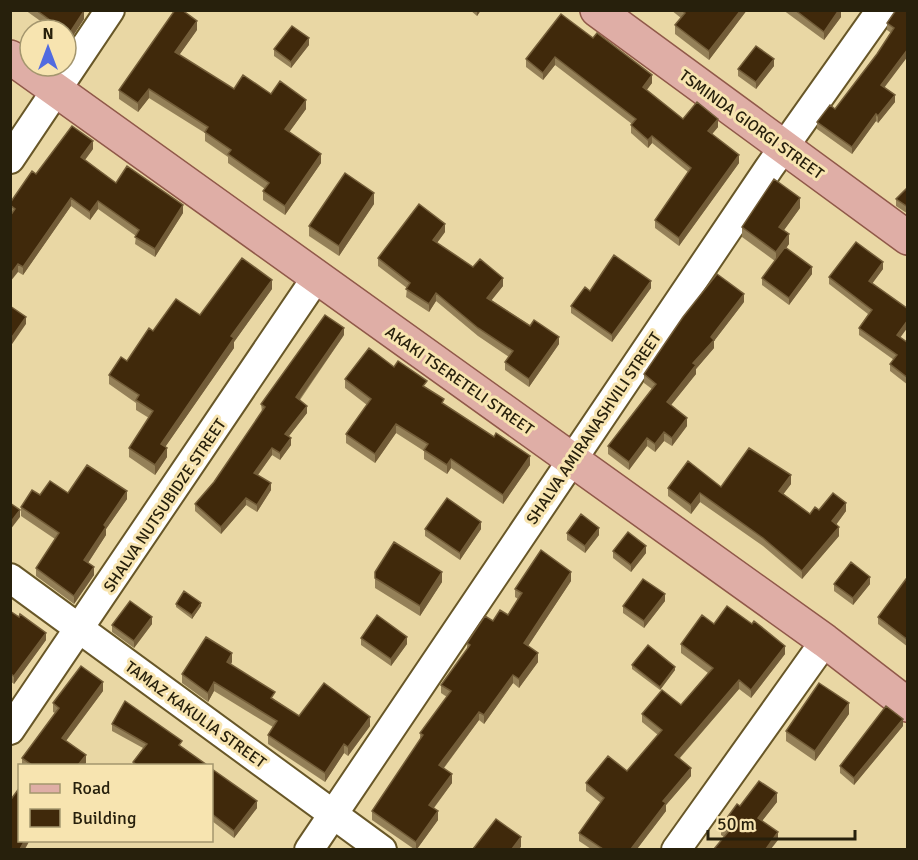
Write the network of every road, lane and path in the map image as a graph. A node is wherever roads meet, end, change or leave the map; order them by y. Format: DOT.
graph roads {
  1 [pos="110,10"];
  2 [pos="597,10"];
  3 [pos="881,10"];
  4 [pos="10,57"];
  5 [pos="57,90"];
  6 [pos="783,147"];
  7 [pos="10,159"];
  8 [pos="908,238"];
  9 [pos="316,279"];
  10 [pos="572,459"];
  11 [pos="10,578"];
  12 [pos="81,629"];
  13 [pos="825,641"];
  14 [pos="908,705"];
  15 [pos="10,730"];
  16 [pos="333,814"];
  17 [pos="309,849"];
  18 [pos="382,849"];
  19 [pos="676,849"];
  1 -- 5 [label="street"];
  2 -- 6 [label="main road, TSMINDA GIORGI STREET"];
  3 -- 6 [label="street, SHALVA AMIRANASHVILI STREET"];
  4 -- 5 [label="main road, AKAKI TSERETELI STREET"];
  5 -- 7 [label="street"];
  5 -- 9 [label="main road, AKAKI TSERETELI STREET"];
  6 -- 8 [label="main road, TSMINDA GIORGI STREET"];
  6 -- 10 [label="street, SHALVA AMIRANASHVILI STREET"];
  9 -- 10 [label="main road, AKAKI TSERETELI STREET"];
  9 -- 12 [label="street, SHALVA NUTSUBIDZE STREET"];
  10 -- 13 [label="main road, AKAKI TSERETELI STREET"];
  10 -- 16 [label="street, SHALVA AMIRANASHVILI STREET"];
  11 -- 12 [label="street, TAMAZ KAKULIA STREET"];
  12 -- 15 [label="street, SHALVA NUTSUBIDZE STREET"];
  12 -- 16 [label="street, TAMAZ KAKULIA STREET"];
  13 -- 14 [label="main road, AKAKI TSERETELI STREET"];
  13 -- 19 [label="street"];
  16 -- 17 [label="street, SHALVA AMIRANASHVILI STREET"];
  16 -- 18 [label="street, TAMAZ KAKULIA STREET"];
}
